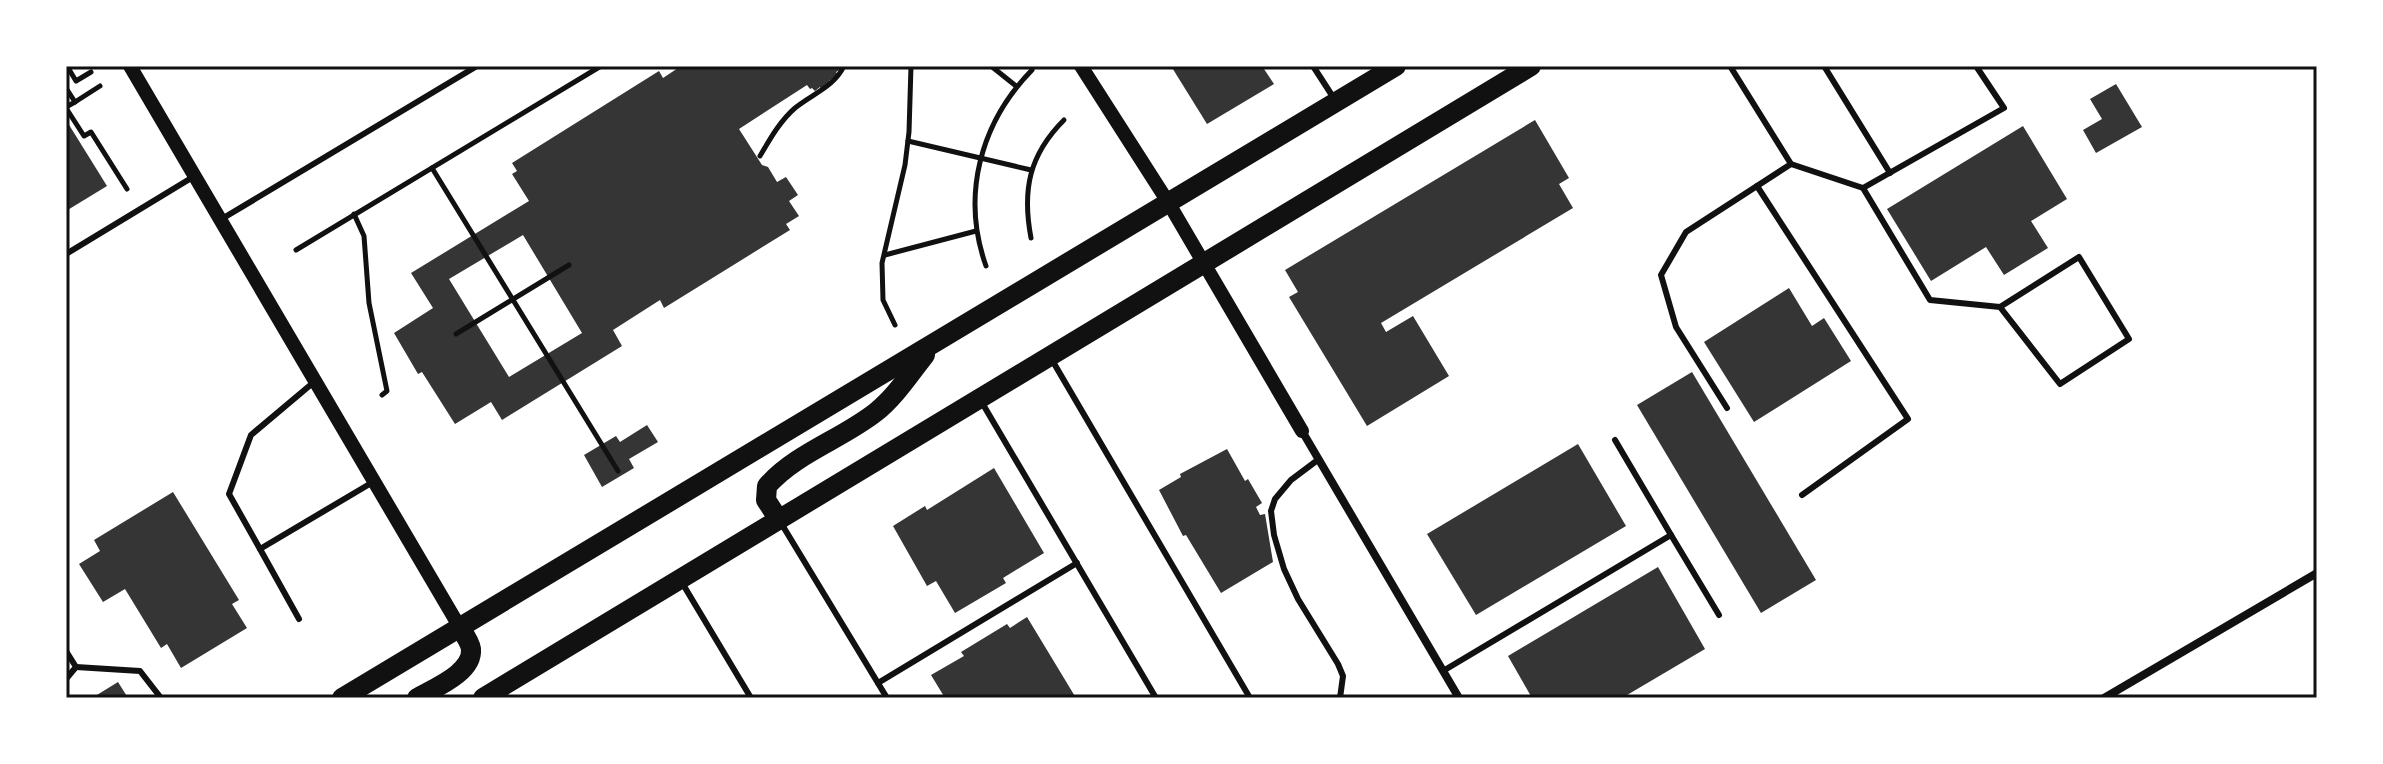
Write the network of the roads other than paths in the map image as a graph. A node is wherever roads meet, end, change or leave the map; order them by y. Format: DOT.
graph roads {
  1 [pos="130,66"];
  2 [pos="477,66"];
  3 [pos="1081,66"];
  4 [pos="1313,66"];
  5 [pos="1396,66"];
  6 [pos="1531,66"];
  7 [pos="1730,66"];
  8 [pos="1824,66"];
  9 [pos="1976,66"];
  10 [pos="1336,101"];
  11 [pos="1791,164"];
  12 [pos="1890,173"];
  13 [pos="194,177"];
  14 [pos="1757,186"];
  15 [pos="1863,188"];
  16 [pos="1168,202"];
  17 [pos="220,220"];
  18 [pos="66,254"];
  19 [pos="1204,264"];
  20 [pos="2000,307"];
  21 [pos="932,346"];
  22 [pos="1050,356"];
  23 [pos="314,382"];
  24 [pos="980,398"];
  25 [pos="1727,408"];
  26 [pos="1302,431"];
  27 [pos="1615,440"];
  28 [pos="1319,459"];
  29 [pos="373,482"];
  30 [pos="1802,495"];
  31 [pos="779,520"];
  32 [pos="1671,535"];
  33 [pos="260,549"];
  34 [pos="1077,563"];
  35 [pos="2317,573"];
  36 [pos="680,579"];
  37 [pos="1719,615"];
  38 [pos="299,619"];
  39 [pos="459,626"];
  40 [pos="66,651"];
  41 [pos="76,667"];
  42 [pos="1443,671"];
  43 [pos="66,679"];
  44 [pos="878,683"];
  45 [pos="344,697"];
  46 [pos="161,698"];
  47 [pos="417,698"];
  48 [pos="483,698"];
  49 [pos="751,698"];
  50 [pos="887,698"];
  51 [pos="1156,698"];
  52 [pos="1250,698"];
  53 [pos="1340,698"];
  54 [pos="1459,698"];
  55 [pos="2104,698"];
  1 -- 13 [label="street"];
  2 -- 17 [label="lane"];
  3 -- 16 [label="street"];
  4 -- 10 [label="lane"];
  5 -- 10 [label="main road"];
  6 -- 19 [label="main road"];
  7 -- 11 [label="lane"];
  8 -- 12 [label="lane"];
  9 -- 12 [label="lane"];
  10 -- 16 [label="main road"];
  11 -- 14 [label="lane"];
  11 -- 15 [label="lane"];
  12 -- 15 [label="lane"];
  13 -- 17 [label="street"];
  13 -- 18 [label="lane"];
  14 -- 25 [label="lane"];
  14 -- 30 [label="lane"];
  15 -- 20 [label="lane"];
  16 -- 19 [label="street"];
  16 -- 21 [label="main road"];
  17 -- 23 [label="street"];
  19 -- 22 [label="main road"];
  19 -- 26 [label="street"];
  20 -- 20 [label="lane"];
  21 -- 31 [label="main road"];
  21 -- 39 [label="main road"];
  22 -- 24 [label="main road"];
  22 -- 52 [label="lane"];
  23 -- 29 [label="street"];
  23 -- 33 [label="lane"];
  24 -- 31 [label="main road"];
  24 -- 34 [label="lane"];
  26 -- 28 [label="street"];
  27 -- 32 [label="lane"];
  28 -- 42 [label="street"];
  28 -- 53 [label="lane"];
  29 -- 33 [label="lane"];
  29 -- 39 [label="street"];
  31 -- 36 [label="main road"];
  31 -- 44 [label="lane"];
  32 -- 37 [label="lane"];
  32 -- 42 [label="lane"];
  33 -- 38 [label="lane"];
  34 -- 44 [label="lane"];
  34 -- 51 [label="lane"];
  35 -- 55 [label="street"];
  36 -- 48 [label="main road"];
  36 -- 49 [label="lane"];
  39 -- 45 [label="main road"];
  39 -- 47 [label="main road"];
  40 -- 41 [label="lane"];
  41 -- 43 [label="lane"];
  41 -- 46 [label="lane"];
  42 -- 54 [label="street"];
  44 -- 50 [label="lane"];
}
